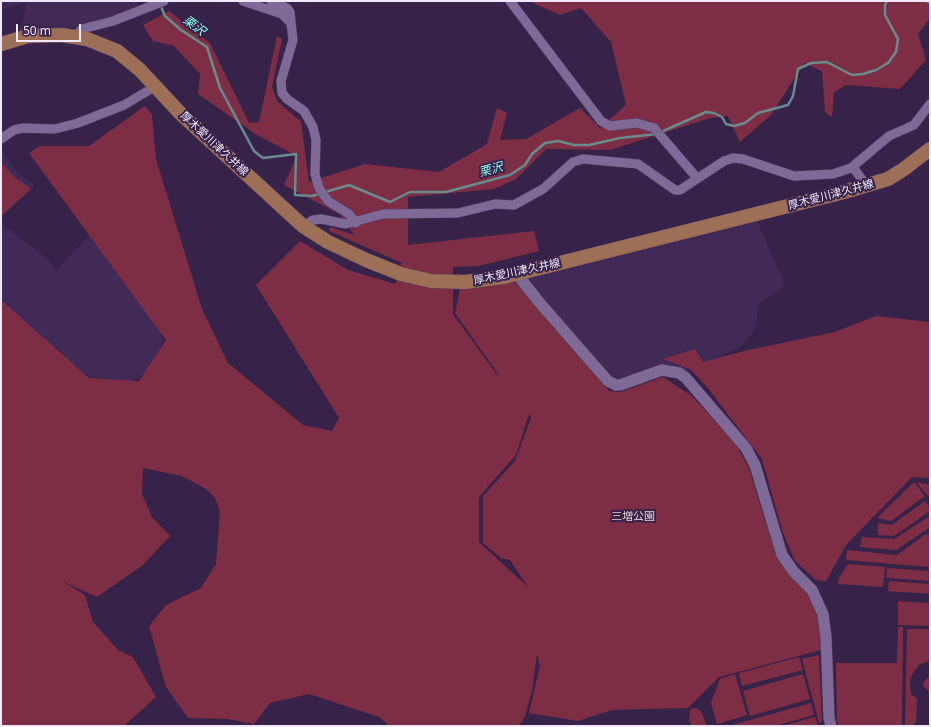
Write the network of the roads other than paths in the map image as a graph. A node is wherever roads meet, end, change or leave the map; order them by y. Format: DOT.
graph roads {
  1 [pos="164,1"];
  2 [pos="243,1"];
  3 [pos="271,1"];
  4 [pos="510,1"];
  5 [pos="291,22"];
  6 [pos="76,36"];
  7 [pos="1,44"];
  8 [pos="156,86"];
  9 [pos="930,104"];
  10 [pos="1,139"];
  11 [pos="930,149"];
  12 [pos="851,168"];
  13 [pos="697,178"];
  14 [pos="866,186"];
  15 [pos="356,223"];
  16 [pos="303,226"];
  17 [pos="517,274"];
  18 [pos="831,726"];
  1 -- 6 [label="street"];
  2 -- 5 [label="street"];
  3 -- 5 [label="street"];
  4 -- 13 [label="street"];
  5 -- 15 [label="street"];
  6 -- 7 [label="main road, 厚木愛川津久井線"];
  6 -- 8 [label="main road, 厚木愛川津久井線"];
  8 -- 10 [label="street"];
  8 -- 16 [label="main road, 厚木愛川津久井線"];
  9 -- 12 [label="street"];
  11 -- 14 [label="main road, 厚木愛川津久井線"];
  12 -- 13 [label="street"];
  12 -- 14 [label="street"];
  13 -- 15 [label="street"];
  14 -- 17 [label="main road, 厚木愛川津久井線"];
  15 -- 16 [label="street"];
  16 -- 17 [label="main road, 厚木愛川津久井線"];
  17 -- 18 [label="street"];
}
